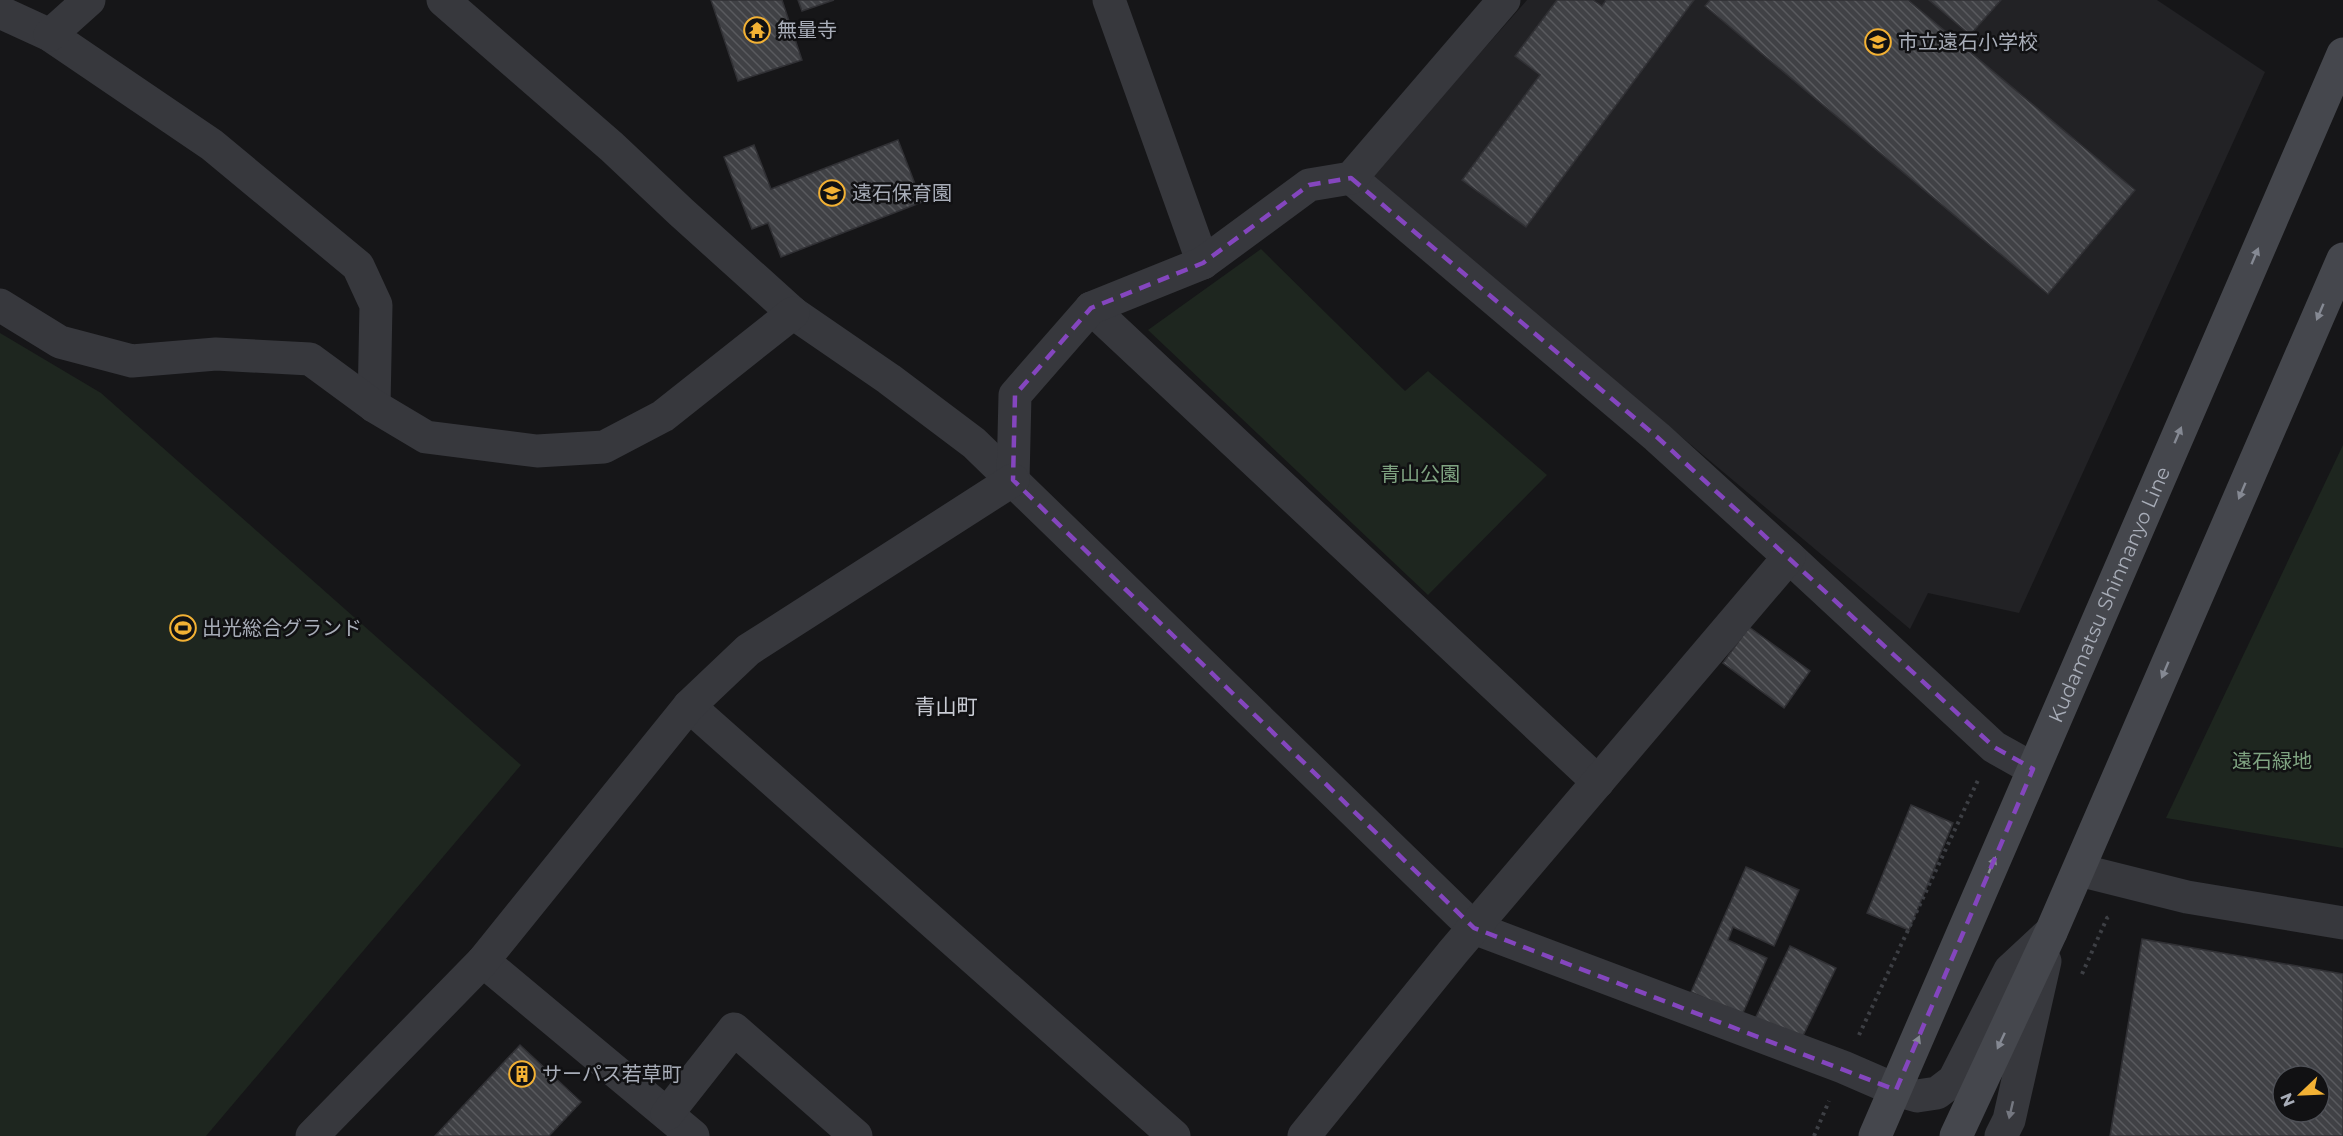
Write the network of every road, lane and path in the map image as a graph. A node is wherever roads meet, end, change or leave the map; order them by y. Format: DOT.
graph roads {
  1 [pos="89,0"];
  2 [pos="442,0"];
  3 [pos="1109,0"];
  4 [pos="1504,0"];
  5 [pos="0,12"];
  6 [pos="50,35"];
  7 [pos="2343,54"];
  8 [pos="1351,178"];
  9 [pos="2343,259"];
  10 [pos="1203,263"];
  11 [pos="0,305"];
  12 [pos="1091,308"];
  13 [pos="793,313"];
  14 [pos="374,406"];
  15 [pos="1013,480"];
  16 [pos="1789,557"];
  17 [pos="689,706"];
  18 [pos="1983,768"];
  19 [pos="2033,770"];
  20 [pos="1598,782"];
  21 [pos="2079,870"];
  22 [pos="2343,923"];
  23 [pos="1474,928"];
  24 [pos="2052,930"];
  25 [pos="483,961"];
  26 [pos="1855,1044"];
  27 [pos="1896,1090"];
  28 [pos="1833,1091"];
  29 [pos="667,1114"];
  30 [pos="312,1136"];
  31 [pos="693,1136"];
  32 [pos="856,1136"];
  33 [pos="1174,1136"];
  34 [pos="1304,1136"];
  35 [pos="1814,1136"];
  36 [pos="1875,1136"];
  37 [pos="1956,1136"];
  38 [pos="2001,1136"];
  1 -- 6 [label="street"];
  2 -- 13 [label="street"];
  3 -- 10 [label="street"];
  4 -- 8 [label="street"];
  5 -- 6 [label="street"];
  6 -- 14 [label="street"];
  19 -- 7 [label="main road, Kudamatsu Shinnanyo Line, one-way"];
  8 -- 10 [label="street"];
  8 -- 16 [label="street"];
  9 -- 21 [label="main road, one-way"];
  10 -- 12 [label="street"];
  11 -- 14 [label="street"];
  12 -- 15 [label="street"];
  12 -- 20 [label="street"];
  13 -- 14 [label="street"];
  13 -- 15 [label="street"];
  15 -- 17 [label="street"];
  15 -- 23 [label="street"];
  16 -- 19 [label="street"];
  16 -- 20 [label="street"];
  17 -- 25 [label="street"];
  17 -- 33 [label="street"];
  18 -- 26 [label="path"];
  27 -- 19 [label="main road, Kudamatsu Shinnanyo Line, one-way"];
  20 -- 23 [label="street"];
  21 -- 22 [label="street"];
  21 -- 24 [label="main road"];
  23 -- 27 [label="street"];
  23 -- 34 [label="street"];
  24 -- 27 [label="street"];
  24 -- 37 [label="main road, one-way"];
  24 -- 38 [label="street, one-way"];
  25 -- 29 [label="street"];
  25 -- 30 [label="street"];
  27 -- 36 [label="main road, Kudamatsu Shinnanyo Line"];
  28 -- 35 [label="path"];
  29 -- 31 [label="street"];
  29 -- 32 [label="street"];
}
